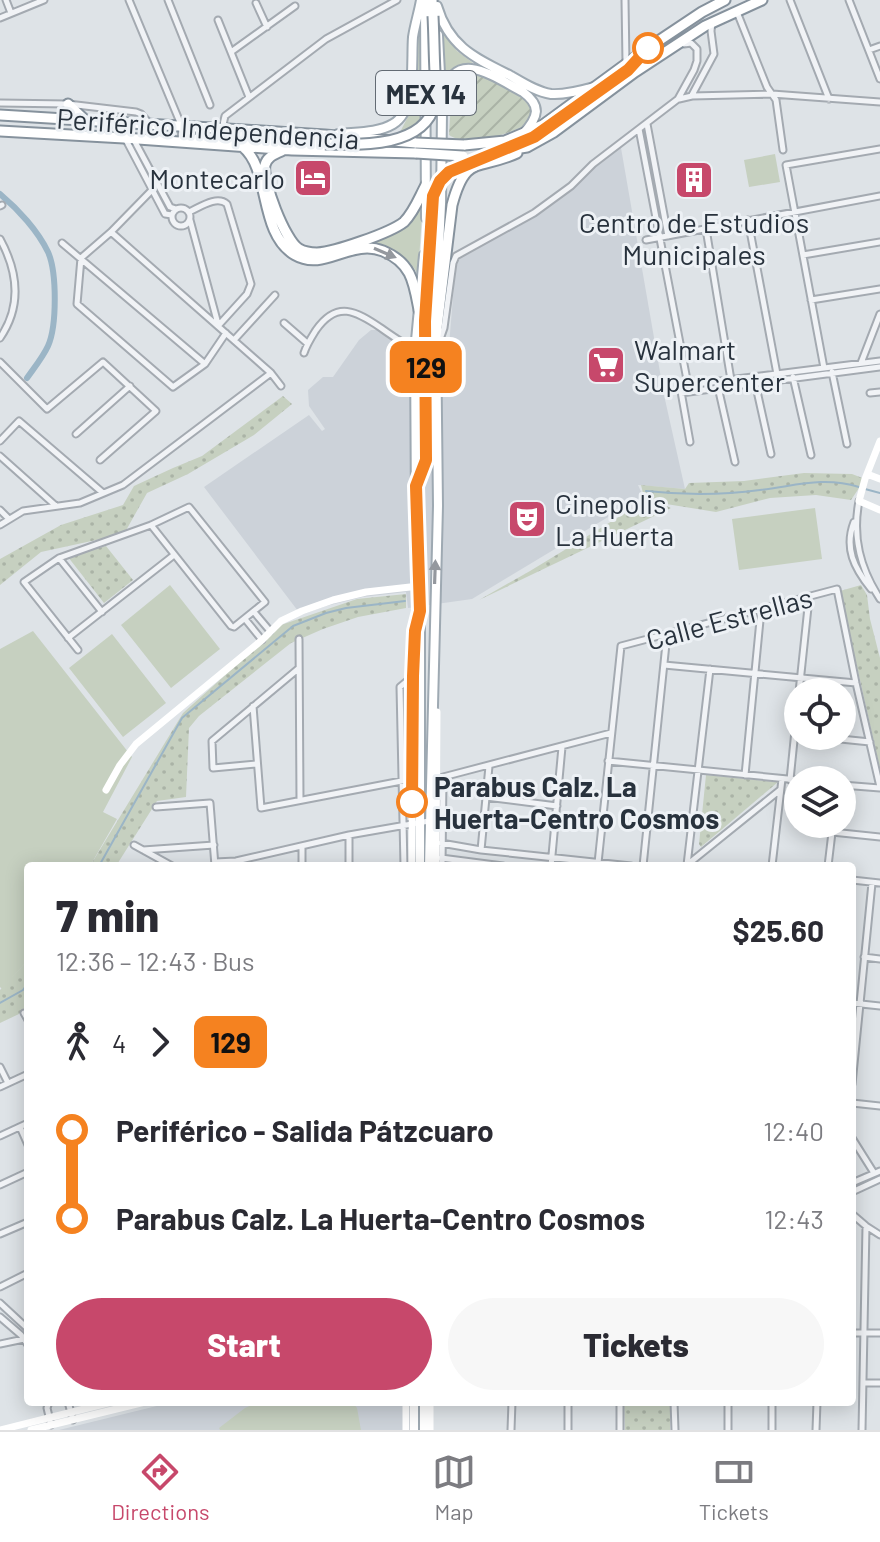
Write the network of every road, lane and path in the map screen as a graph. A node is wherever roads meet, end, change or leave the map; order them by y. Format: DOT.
graph roads {
  1 [pos="6,0"];
  2 [pos="44,0"];
  3 [pos="129,0"];
  4 [pos="168,0"];
  5 [pos="397,0"];
  6 [pos="423,0"];
  7 [pos="625,0"];
  8 [pos="698,0"];
  9 [pos="725,0"];
  10 [pos="762,0"];
  11 [pos="790,0"];
  12 [pos="849,0"];
  13 [pos="256,3"];
  14 [pos="295,6"];
  15 [pos="434,6"];
  16 [pos="736,11"];
  17 [pos="702,12"];
  18 [pos="11,13"];
  19 [pos="0,18"];
  20 [pos="218,20"];
  21 [pos="713,22"];
  22 [pos="267,27"];
  23 [pos="880,46"];
  24 [pos="648,48"];
  25 [pos="668,50"];
  26 [pos="869,50"];
  27 [pos="231,52"];
  28 [pos="626,64"];
  29 [pos="880,79"];
  30 [pos="595,87"];
  31 [pos="772,94"];
  32 [pos="692,96"];
  33 [pos="249,97"];
  34 [pos="678,99"];
  35 [pos="829,99"];
  36 [pos="880,102"];
  37 [pos="0,103"];
  38 [pos="68,104"];
  39 [pos="210,105"];
  40 [pos="442,112"];
  41 [pos="0,115"];
  42 [pos="86,121"];
  43 [pos="647,123"];
  44 [pos="151,125"];
  45 [pos="182,127"];
  46 [pos="639,129"];
  47 [pos="222,130"];
  48 [pos="0,131"];
  49 [pos="129,138"];
  50 [pos="325,140"];
  51 [pos="184,141"];
  52 [pos="524,141"];
  53 [pos="243,147"];
  54 [pos="416,148"];
  55 [pos="285,149"];
  56 [pos="880,149"];
  57 [pos="783,150"];
  58 [pos="151,180"];
  59 [pos="426,185"];
  60 [pos="152,190"];
  61 [pos="880,196"];
  62 [pos="176,209"];
  63 [pos="189,212"];
  64 [pos="795,212"];
  65 [pos="172,215"];
  66 [pos="190,220"];
  67 [pos="748,220"];
  68 [pos="706,229"];
  69 [pos="111,232"];
  70 [pos="668,236"];
  71 [pos="659,238"];
  72 [pos="0,239"];
  73 [pos="646,240"];
  74 [pos="880,242"];
  75 [pos="62,243"];
  76 [pos="803,255"];
  77 [pos="81,258"];
  78 [pos="880,289"];
  79 [pos="275,295"];
  80 [pos="811,300"];
  81 [pos="419,310"];
  82 [pos="880,314"];
  83 [pos="284,323"];
  84 [pos="218,326"];
  85 [pos="226,333"];
  86 [pos="436,336"];
  87 [pos="0,338"];
  88 [pos="234,340"];
  89 [pos="307,343"];
  90 [pos="415,351"];
  91 [pos="436,351"];
  92 [pos="304,353"];
  93 [pos="880,361"];
  94 [pos="0,362"];
  95 [pos="861,363"];
  96 [pos="205,364"];
  97 [pos="880,367"];
  98 [pos="829,370"];
  99 [pos="271,373"];
  100 [pos="777,374"];
  101 [pos="793,376"];
  102 [pos="731,380"];
  103 [pos="755,381"];
  104 [pos="688,385"];
  105 [pos="130,386"];
  106 [pos="281,386"];
  107 [pos="718,386"];
  108 [pos="880,392"];
  109 [pos="681,393"];
  110 [pos="870,393"];
  111 [pos="76,434"];
  112 [pos="2,436"];
  113 [pos="880,441"];
  114 [pos="690,442"];
  115 [pos="847,444"];
  116 [pos="771,454"];
  117 [pos="811,455"];
  118 [pos="0,456"];
  119 [pos="100,460"];
  120 [pos="735,462"];
  121 [pos="866,476"];
  122 [pos="880,479"];
  123 [pos="416,486"];
  124 [pos="104,494"];
  125 [pos="860,499"];
  126 [pos="57,506"];
  127 [pos="0,510"];
  128 [pos="880,510"];
  129 [pos="856,517"];
  130 [pos="9,519"];
  131 [pos="0,525"];
  132 [pos="151,525"];
  133 [pos="174,555"];
  134 [pos="59,558"];
  135 [pos="861,561"];
  136 [pos="853,563"];
  137 [pos="419,586"];
  138 [pos="809,597"];
  139 [pos="879,598"];
  140 [pos="761,610"];
  141 [pos="420,611"];
  142 [pos="102,612"];
  143 [pos="254,612"];
  144 [pos="245,619"];
  145 [pos="270,631"];
  146 [pos="667,634"];
  147 [pos="434,637"];
  148 [pos="68,638"];
  149 [pos="299,639"];
  150 [pos="262,640"];
  151 [pos="78,650"];
  152 [pos="664,665"];
  153 [pos="298,669"];
  154 [pos="710,669"];
  155 [pos="755,674"];
  156 [pos="413,676"];
  157 [pos="791,678"];
  158 [pos="800,678"];
  159 [pos="855,678"];
  160 [pos="856,683"];
  161 [pos="253,706"];
  162 [pos="611,733"];
  163 [pos="856,741"];
  164 [pos="870,742"];
  165 [pos="562,747"];
  166 [pos="608,761"];
  167 [pos="257,764"];
  168 [pos="489,766"];
  169 [pos="653,766"];
  170 [pos="699,770"];
  171 [pos="745,775"];
  172 [pos="407,779"];
  173 [pos="784,779"];
  174 [pos="784,783"];
  175 [pos="856,786"];
  176 [pos="880,788"];
  177 [pos="106,790"];
  178 [pos="780,790"];
  179 [pos="486,797"];
  180 [pos="300,800"];
  181 [pos="557,806"];
  182 [pos="156,807"];
  183 [pos="417,823"];
  184 [pos="856,834"];
  185 [pos="349,835"];
  186 [pos="880,837"];
  187 [pos="831,838"];
  188 [pos="425,842"];
  189 [pos="134,845"];
  190 [pos="214,845"];
  191 [pos="302,846"];
  192 [pos="143,850"];
  193 [pos="481,850"];
  194 [pos="257,856"];
  195 [pos="551,858"];
  196 [pos="437,860"];
  197 [pos="165,862"];
  198 [pos="215,862"];
  199 [pos="226,862"];
  200 [pos="257,862"];
  201 [pos="302,862"];
  202 [pos="349,862"];
  203 [pos="405,862"];
  204 [pos="414,862"];
  205 [pos="421,862"];
  206 [pos="459,862"];
  207 [pos="551,862"];
  208 [pos="589,862"];
  209 [pos="598,862"];
  210 [pos="643,862"];
  211 [pos="688,862"];
  212 [pos="692,862"];
  213 [pos="772,862"];
  214 [pos="828,862"];
  215 [pos="856,881"];
  216 [pos="872,883"];
  217 [pos="880,883"];
  218 [pos="864,957"];
  219 [pos="880,959"];
  220 [pos="856,1004"];
  221 [pos="880,1006"];
  222 [pos="0,1067"];
  223 [pos="24,1076"];
  224 [pos="8,1083"];
  225 [pos="0,1087"];
  226 [pos="856,1103"];
  227 [pos="880,1106"];
  228 [pos="24,1125"];
  229 [pos="20,1127"];
  230 [pos="0,1136"];
  231 [pos="24,1136"];
  232 [pos="856,1143"];
  233 [pos="877,1172"];
  234 [pos="24,1174"];
  235 [pos="856,1181"];
  236 [pos="879,1181"];
  237 [pos="0,1185"];
  238 [pos="856,1190"];
  239 [pos="856,1217"];
  240 [pos="24,1224"];
  241 [pos="866,1226"];
  242 [pos="0,1234"];
  243 [pos="880,1235"];
  244 [pos="24,1275"];
  245 [pos="0,1287"];
  246 [pos="0,1303"];
  247 [pos="0,1317"];
  248 [pos="24,1323"];
  249 [pos="856,1333"];
  250 [pos="864,1333"];
  251 [pos="880,1333"];
  252 [pos="24,1339"];
  253 [pos="0,1344"];
  254 [pos="863,1383"];
  255 [pos="880,1383"];
  256 [pos="48,1406"];
  257 [pos="69,1406"];
  258 [pos="101,1406"];
  259 [pos="124,1406"];
  260 [pos="406,1406"];
  261 [pos="414,1406"];
  262 [pos="427,1406"];
  263 [pos="427,1406"];
  264 [pos="512,1406"];
  265 [pos="568,1406"];
  266 [pos="620,1406"];
  267 [pos="674,1406"];
  268 [pos="728,1406"];
  269 [pos="772,1406"];
  270 [pos="817,1406"];
  271 [pos="73,1416"];
  272 [pos="50,1421"];
  273 [pos="0,1430"];
  274 [pos="31,1430"];
  275 [pos="406,1430"];
  276 [pos="414,1430"];
  277 [pos="424,1430"];
  278 [pos="430,1430"];
  279 [pos="511,1430"];
  280 [pos="568,1430"];
  281 [pos="620,1430"];
  282 [pos="675,1430"];
  283 [pos="728,1430"];
  284 [pos="772,1430"];
  285 [pos="816,1430"];
  286 [pos="862,1430"];
  1 -- 18 [label="street"];
  2 -- 18 [label="street"];
  3 -- 45 [label="street"];
  4 -- 39 [label="street"];
  5 -- 33 [label="street"];
  6 -- 50 [label="main road"];
  6 -- 59 [label="main road, MEX 14"];
  7 -- 28 [label="street"];
  8 -- 17 [label="street"];
  9 -- 17 [label="highway"];
  10 -- 16 [label="highway"];
  11 -- 35 [label="street"];
  12 -- 26 [label="street"];
  13 -- 22 [label="street"];
  14 -- 22 [label="street"];
  15 -- 30 [label="main road"];
  15 -- 40 [label="main road, MEX 14"];
  15 -- 50 [label="highway, bridge"];
  16 -- 21 [label="highway"];
  16 -- 31 [label="street"];
  17 -- 24 [label="highway"];
  18 -- 19 [label="street"];
  20 -- 27 [label="street"];
  21 -- 25 [label="highway"];
  21 -- 32 [label="street"];
  22 -- 27 [label="street"];
  23 -- 26 [label="street"];
  24 -- 28 [label="highway"];
  24 -- 52 [label="highway"];
  25 -- 34 [label="street"];
  25 -- 52 [label="highway"];
  26 -- 29 [label="street"];
  27 -- 33 [label="street"];
  28 -- 30 [label="highway"];
  30 -- 52 [label="highway"];
  31 -- 32 [label="street"];
  31 -- 35 [label="street"];
  31 -- 57 [label="street"];
  32 -- 34 [label="street"];
  33 -- 47 [label="street"];
  34 -- 43 [label="street"];
  35 -- 36 [label="street"];
  37 -- 38 [label="street"];
  38 -- 42 [label="highway"];
  38 -- 44 [label="street"];
  40 -- 52 [label="main road"];
  40 -- 86 [label="main road, MEX 14"];
  41 -- 42 [label="highway, Periférico Independencia"];
  42 -- 44 [label="highway, Periférico Independencia"];
  43 -- 46 [label="street"];
  43 -- 70 [label="street"];
  44 -- 45 [label="highway, Periférico Independencia"];
  45 -- 47 [label="highway, Periférico Independencia"];
  45 -- 51 [label="street"];
  46 -- 71 [label="street"];
  46 -- 91 [label="street"];
  47 -- 50 [label="highway, Periférico Independencia"];
  48 -- 49 [label="highway, Periférico Independencia"];
  49 -- 51 [label="highway, Periférico Independencia"];
  49 -- 58 [label="street"];
  50 -- 51 [label="highway"];
  50 -- 54 [label="highway, Periférico Independencia"];
  51 -- 53 [label="highway, Periférico Independencia"];
  52 -- 54 [label="highway, bridge"];
  52 -- 86 [label="highway"];
  52 -- 123 [label="highway, bridge"];
  53 -- 55 [label="highway, Periférico Independencia"];
  53 -- 81 [label="highway, one-way"];
  54 -- 55 [label="highway, Periférico Independencia"];
  55 -- 59 [label="highway"];
  56 -- 64 [label="street"];
  58 -- 60 [label="street"];
  58 -- 62 [label="street"];
  59 -- 81 [label="main road, MEX 14"];
  60 -- 65 [label="street"];
  60 -- 69 [label="street"];
  61 -- 64 [label="street"];
  62 -- 63 [label="street"];
  62 -- 65 [label="street"];
  63 -- 66 [label="street"];
  63 -- 84 [label="street"];
  64 -- 67 [label="street"];
  64 -- 76 [label="street"];
  65 -- 66 [label="street"];
  66 -- 84 [label="street"];
  67 -- 68 [label="street"];
  67 -- 100 [label="street"];
  68 -- 70 [label="street"];
  68 -- 102 [label="street"];
  69 -- 77 [label="street"];
  69 -- 84 [label="street"];
  70 -- 71 [label="street"];
  71 -- 73 [label="street"];
  71 -- 104 [label="street"];
  72 -- 87 [label="street"];
  74 -- 76 [label="street"];
  75 -- 77 [label="street"];
  76 -- 80 [label="street"];
  77 -- 96 [label="street"];
  77 -- 96 [label="street"];
  78 -- 80 [label="street"];
  79 -- 88 [label="street"];
  80 -- 98 [label="street"];
  81 -- 90 [label="main road, MEX 14"];
  82 -- 95 [label="street"];
  83 -- 89 [label="street"];
  84 -- 85 [label="street"];
  85 -- 88 [label="street"];
  85 -- 96 [label="street"];
  86 -- 91 [label="main road, MEX 14"];
  88 -- 99 [label="street"];
  89 -- 90 [label="street"];
  89 -- 92 [label="street"];
  90 -- 123 [label="main road, MEX 14"];
  147 -- 91 [label="main road, MEX 14, one-way"];
  93 -- 95 [label="street"];
  94 -- 105 [label="street"];
  95 -- 98 [label="street"];
  97 -- 98 [label="street"];
  98 -- 101 [label="street"];
  98 -- 101 [label="street"];
  98 -- 115 [label="street"];
  99 -- 106 [label="street"];
  99 -- 124 [label="street"];
  100 -- 101 [label="street"];
  100 -- 103 [label="street"];
  101 -- 103 [label="street"];
  101 -- 117 [label="street"];
  102 -- 103 [label="street"];
  102 -- 107 [label="street"];
  103 -- 107 [label="street"];
  103 -- 116 [label="street"];
  104 -- 107 [label="street"];
  104 -- 109 [label="street"];
  105 -- 111 [label="street"];
  105 -- 119 [label="street"];
  107 -- 109 [label="street"];
  107 -- 120 [label="street"];
  108 -- 110 [label="street"];
  109 -- 114 [label="street"];
  112 -- 124 [label="street"];
  113 -- 121 [label="street"];
  118 -- 126 [label="street"];
  121 -- 122 [label="street"];
  121 -- 125 [label="street"];
  123 -- 137 [label="main road, MEX 14"];
  124 -- 126 [label="street"];
  125 -- 128 [label="street"];
  125 -- 129 [label="street"];
  126 -- 130 [label="street"];
  127 -- 130 [label="street"];
  129 -- 135 [label="street"];
  129 -- 136 [label="street"];
  130 -- 131 [label="street"];
  132 -- 133 [label="street"];
  132 -- 134 [label="street"];
  132 -- 143 [label="street"];
  133 -- 142 [label="street"];
  133 -- 144 [label="street"];
  134 -- 142 [label="street"];
  134 -- 148 [label="street"];
  135 -- 136 [label="street"];
  135 -- 139 [label="street"];
  136 -- 139 [label="street"];
  137 -- 141 [label="main road, MEX 14"];
  137 -- 145 [label="street"];
  138 -- 140 [label="street, Calle Estrellas"];
  138 -- 158 [label="street"];
  138 -- 159 [label="street, Calle Estrellas"];
  140 -- 146 [label="street, Calle Estrellas"];
  140 -- 155 [label="street"];
  141 -- 156 [label="street"];
  141 -- 183 [label="main road, MEX 14"];
  142 -- 148 [label="street"];
  143 -- 144 [label="street"];
  143 -- 145 [label="street"];
  144 -- 150 [label="street"];
  145 -- 150 [label="street"];
  146 -- 152 [label="street"];
  146 -- 162 [label="street, Calle Estrellas"];
  147 -- 183 [label="main road, MEX 14"];
  147 -- 188 [label="street"];
  148 -- 151 [label="street"];
  149 -- 153 [label="street"];
  150 -- 177 [label="street"];
  152 -- 154 [label="street"];
  152 -- 169 [label="street"];
  153 -- 161 [label="street"];
  153 -- 180 [label="street"];
  154 -- 155 [label="street"];
  154 -- 170 [label="street"];
  155 -- 157 [label="street"];
  155 -- 171 [label="street"];
  156 -- 172 [label="street"];
  156 -- 172 [label="street"];
  160 -- 164 [label="street"];
  161 -- 167 [label="street"];
  161 -- 167 [label="street"];
  162 -- 165 [label="street"];
  162 -- 166 [label="street"];
  163 -- 164 [label="street"];
  164 -- 176 [label="street"];
  165 -- 168 [label="street"];
  165 -- 181 [label="street"];
  166 -- 169 [label="street"];
  166 -- 209 [label="street"];
  167 -- 180 [label="street"];
  168 -- 179 [label="street"];
  168 -- 188 [label="street"];
  169 -- 170 [label="street"];
  169 -- 210 [label="street"];
  170 -- 171 [label="street"];
  170 -- 211 [label="street"];
  171 -- 173 [label="street"];
  172 -- 180 [label="street"];
  172 -- 183 [label="street"];
  174 -- 178 [label="street"];
  175 -- 176 [label="street"];
  178 -- 212 [label="street"];
  178 -- 213 [label="street"];
  179 -- 181 [label="street"];
  179 -- 193 [label="street"];
  181 -- 195 [label="street"];
  182 -- 190 [label="street"];
  183 -- 185 [label="street"];
  183 -- 188 [label="main road, MEX 14"];
  183 -- 203 [label="street"];
  184 -- 186 [label="street"];
  185 -- 191 [label="street"];
  185 -- 202 [label="street"];
  187 -- 214 [label="street"];
  188 -- 193 [label="street"];
  188 -- 196 [label="main road, MEX 14"];
  188 -- 196 [label="street"];
  188 -- 204 [label="street"];
  188 -- 205 [label="main road, MEX 14"];
  189 -- 192 [label="street"];
  190 -- 192 [label="street"];
  190 -- 198 [label="street"];
  191 -- 194 [label="street"];
  191 -- 201 [label="street"];
  192 -- 197 [label="street"];
  193 -- 195 [label="street"];
  194 -- 199 [label="street"];
  194 -- 200 [label="street"];
  195 -- 207 [label="street"];
  195 -- 208 [label="street"];
  196 -- 206 [label="street"];
  215 -- 216 [label="street"];
  216 -- 217 [label="street"];
  216 -- 218 [label="street"];
  218 -- 219 [label="street"];
  218 -- 220 [label="street"];
  220 -- 221 [label="street"];
  222 -- 224 [label="street"];
  223 -- 224 [label="street"];
  224 -- 225 [label="street"];
  226 -- 227 [label="street"];
  228 -- 229 [label="street"];
  229 -- 230 [label="street"];
  229 -- 231 [label="street"];
  232 -- 233 [label="street"];
  233 -- 235 [label="street"];
  234 -- 237 [label="street"];
  236 -- 238 [label="street"];
  239 -- 241 [label="street"];
  240 -- 242 [label="street"];
  241 -- 243 [label="street"];
  241 -- 250 [label="street"];
  244 -- 245 [label="street"];
  246 -- 248 [label="street"];
  247 -- 252 [label="street"];
  249 -- 250 [label="street"];
  250 -- 251 [label="street"];
  250 -- 254 [label="street"];
  252 -- 253 [label="street"];
  254 -- 255 [label="street"];
  254 -- 286 [label="street"];
  256 -- 272 [label="street"];
  257 -- 271 [label="street"];
  258 -- 271 [label="street"];
  259 -- 271 [label="street"];
  260 -- 275 [label="street"];
  261 -- 276 [label="main road"];
  262 -- 277 [label="main road"];
  263 -- 278 [label="street"];
  264 -- 279 [label="street"];
  265 -- 280 [label="street"];
  266 -- 281 [label="street"];
  267 -- 282 [label="street"];
  268 -- 283 [label="street"];
  269 -- 284 [label="street"];
  270 -- 285 [label="street"];
  271 -- 272 [label="street"];
  272 -- 273 [label="street"];
  272 -- 274 [label="street"];
}
